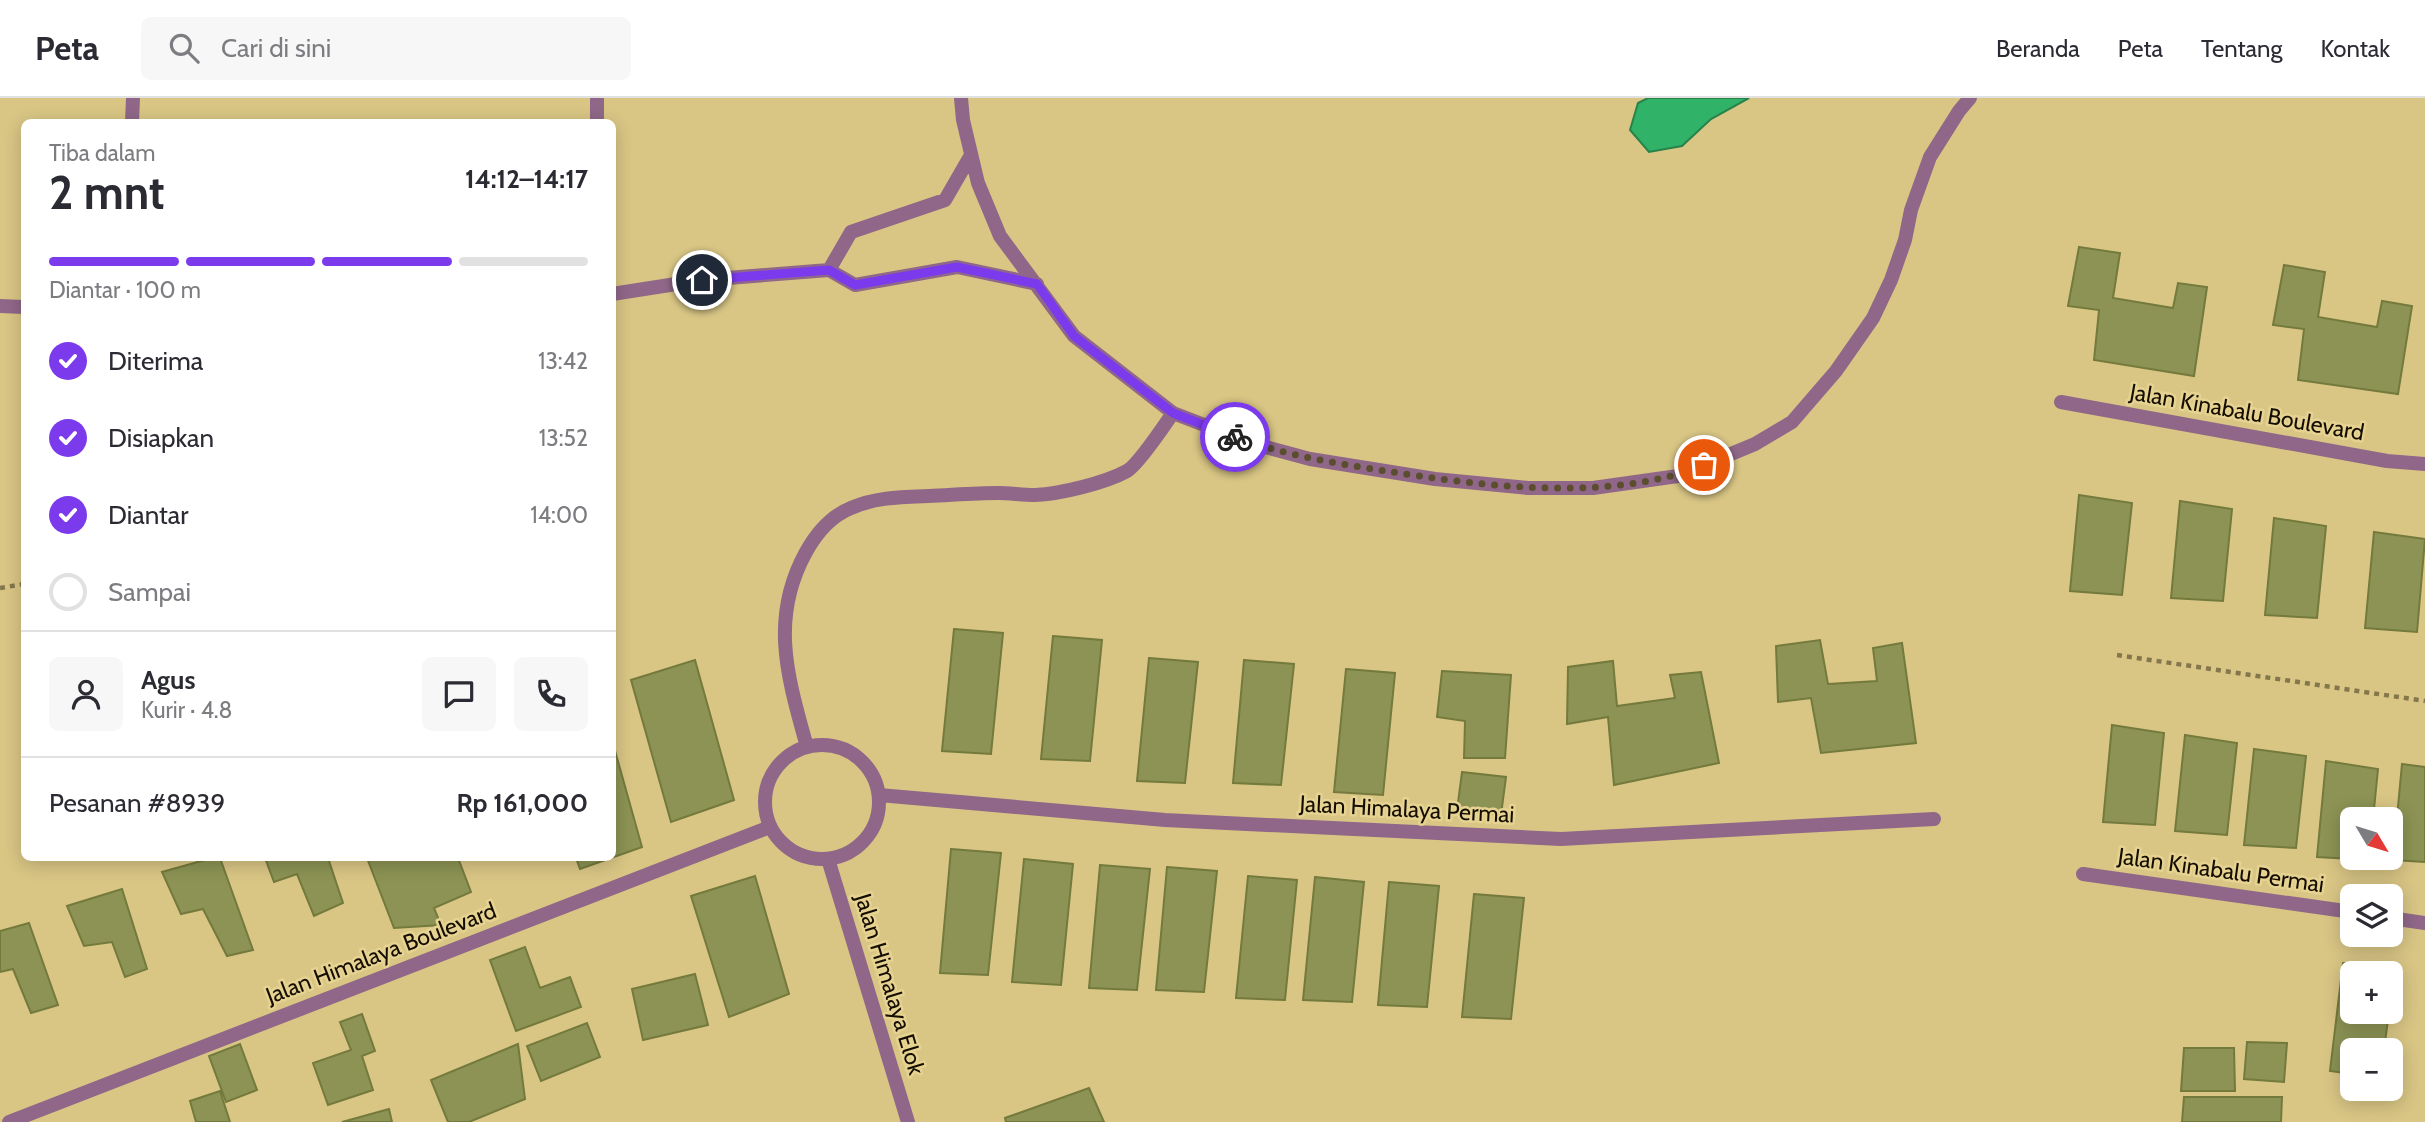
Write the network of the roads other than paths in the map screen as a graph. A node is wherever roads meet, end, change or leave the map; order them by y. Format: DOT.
graph roads {
  1 [pos="133,98"];
  2 [pos="597,98"];
  3 [pos="961,98"];
  4 [pos="1970,98"];
  5 [pos="132,119"];
  6 [pos="597,119"];
  7 [pos="971,155"];
  8 [pos="829,270"];
  9 [pos="1037,284"];
  10 [pos="616,293"];
  11 [pos="0,306"];
  12 [pos="21,307"];
  13 [pos="2061,402"];
  14 [pos="1173,413"];
  15 [pos="2425,464"];
  16 [pos="807,747"];
  17 [pos="879,795"];
  18 [pos="1934,819"];
  19 [pos="770,827"];
  20 [pos="828,859"];
  21 [pos="2083,874"];
  22 [pos="2340,910"];
  23 [pos="2403,920"];
  24 [pos="2425,923"];
  25 [pos="9,1122"];
  26 [pos="908,1122"];
  1 -- 5 [label="street"];
  2 -- 6 [label="street"];
  3 -- 7 [label="street"];
  4 -- 14 [label="street"];
  7 -- 8 [label="street"];
  7 -- 9 [label="street"];
  8 -- 9 [label="street"];
  8 -- 10 [label="street"];
  9 -- 14 [label="street"];
  11 -- 12 [label="street"];
  13 -- 15 [label="street, Jalan Kinabalu Boulevard"];
  14 -- 16 [label="street"];
  16 -- 17 [label="street"];
  16 -- 19 [label="street"];
  17 -- 18 [label="street, Jalan Himalaya Permai"];
  17 -- 20 [label="street"];
  19 -- 20 [label="street"];
  19 -- 25 [label="street, Jalan Himalaya Boulevard"];
  20 -- 26 [label="street, Jalan Himalaya Elok"];
  21 -- 22 [label="street, Jalan Kinabalu Permai"];
  23 -- 24 [label="street"];
}
